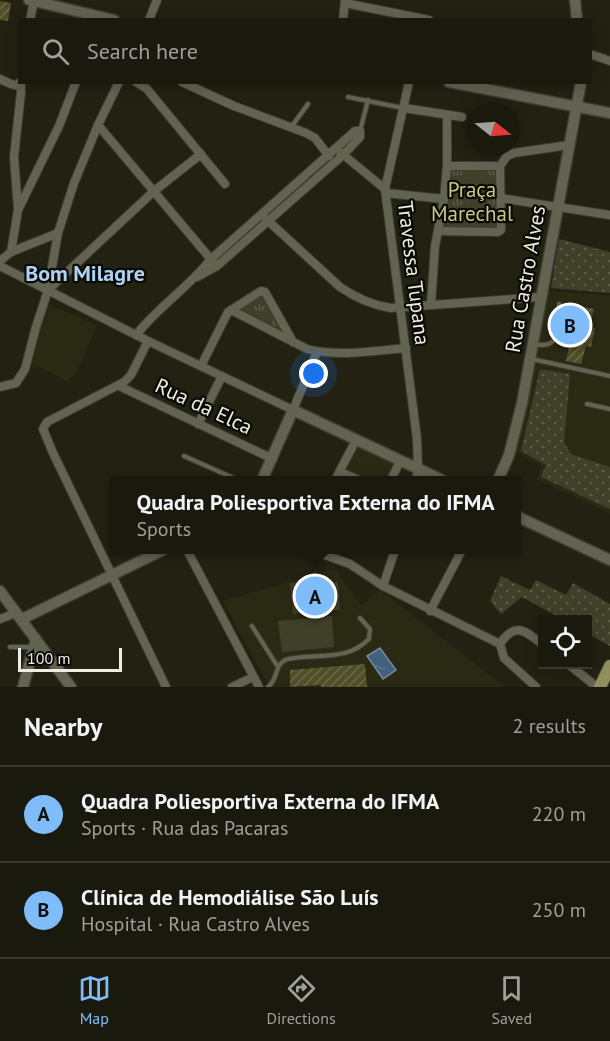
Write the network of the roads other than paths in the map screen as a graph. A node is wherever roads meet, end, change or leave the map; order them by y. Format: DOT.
graph roads {
  1 [pos="157,0"];
  2 [pos="575,0"];
  3 [pos="32,1"];
  4 [pos="345,1"];
  5 [pos="30,18"];
  6 [pos="101,18"];
  7 [pos="150,18"];
  8 [pos="343,18"];
  9 [pos="420,18"];
  10 [pos="577,18"];
  11 [pos="592,54"];
  12 [pos="610,60"];
  13 [pos="0,79"];
  14 [pos="18,84"];
  15 [pos="20,84"];
  16 [pos="75,84"];
  17 [pos="117,84"];
  18 [pos="139,84"];
  19 [pos="186,84"];
  20 [pos="408,84"];
  21 [pos="460,84"];
  22 [pos="581,84"];
  23 [pos="348,97"];
  24 [pos="368,100"];
  25 [pos="308,104"];
  26 [pos="577,106"];
  27 [pos="404,108"];
  28 [pos="610,113"];
  29 [pos="447,115"];
  30 [pos="462,117"];
  31 [pos="98,125"];
  32 [pos="292,127"];
  33 [pos="360,131"];
  34 [pos="569,145"];
  35 [pos="340,152"];
  36 [pos="201,154"];
  37 [pos="329,156"];
  38 [pos="447,166"];
  39 [pos="500,166"];
  40 [pos="225,184"];
  41 [pos="385,191"];
  42 [pos="153,192"];
  43 [pos="500,198"];
  44 [pos="444,199"];
  45 [pos="558,207"];
  46 [pos="18,210"];
  47 [pos="610,215"];
  48 [pos="264,218"];
  49 [pos="438,231"];
  50 [pos="58,233"];
  51 [pos="11,252"];
  52 [pos="211,259"];
  53 [pos="0,261"];
  54 [pos="0,266"];
  55 [pos="217,266"];
  56 [pos="197,277"];
  57 [pos="48,290"];
  58 [pos="540,297"];
  59 [pos="559,304"];
  60 [pos="431,305"];
  61 [pos="401,307"];
  62 [pos="231,310"];
  63 [pos="136,335"];
  64 [pos="148,341"];
  65 [pos="294,342"];
  66 [pos="532,345"];
  67 [pos="406,348"];
  68 [pos="317,352"];
  69 [pos="530,358"];
  70 [pos="201,366"];
  71 [pos="222,376"];
  72 [pos="610,376"];
  73 [pos="119,386"];
  74 [pos="0,387"];
  75 [pos="587,404"];
  76 [pos="610,409"];
  77 [pos="293,410"];
  78 [pos="198,424"];
  79 [pos="356,440"];
  80 [pos="184,456"];
  81 [pos="273,459"];
  82 [pos="400,461"];
  83 [pos="339,472"];
  84 [pos="417,475"];
  85 [pos="229,476"];
  86 [pos="264,476"];
  87 [pos="337,476"];
  88 [pos="349,476"];
  89 [pos="393,476"];
  90 [pos="500,476"];
  91 [pos="521,518"];
  92 [pos="153,554"];
  93 [pos="190,554"];
  94 [pos="324,554"];
  95 [pos="393,554"];
  96 [pos="459,554"];
  97 [pos="610,560"];
  98 [pos="112,575"];
  99 [pos="383,586"];
  100 [pos="0,591"];
  101 [pos="430,611"];
  102 [pos="19,616"];
  103 [pos="360,618"];
  104 [pos="0,620"];
  105 [pos="252,626"];
  106 [pos="538,641"];
  107 [pos="35,643"];
  108 [pos="500,644"];
  109 [pos="10,648"];
  110 [pos="610,666"];
  111 [pos="278,668"];
  112 [pos="575,669"];
  113 [pos="253,677"];
  114 [pos="23,687"];
  115 [pos="71,687"];
  116 [pos="166,687"];
  117 [pos="232,687"];
  118 [pos="259,687"];
  119 [pos="268,687"];
  120 [pos="536,687"];
  121 [pos="598,687"];
  1 -- 7 [label="street"];
  2 -- 10 [label="street"];
  3 -- 5 [label="street"];
  3 -- 6 [label="street"];
  4 -- 8 [label="street"];
  4 -- 9 [label="street"];
  11 -- 12 [label="street"];
  13 -- 14 [label="street"];
  15 -- 46 [label="street"];
  16 -- 46 [label="street"];
  17 -- 31 [label="street"];
  18 -- 36 [label="street"];
  19 -- 32 [label="street"];
  20 -- 27 [label="street, Travessa Tupana"];
  21 -- 26 [label="street"];
  22 -- 26 [label="street, Rua Castro Alves"];
  23 -- 24 [label="lane"];
  24 -- 27 [label="lane"];
  24 -- 33 [label="lane"];
  25 -- 32 [label="lane"];
  26 -- 28 [label="street"];
  26 -- 34 [label="street, Rua Castro Alves"];
  27 -- 29 [label="street"];
  27 -- 41 [label="street, Travessa Tupana"];
  29 -- 30 [label="street"];
  29 -- 38 [label="street"];
  31 -- 42 [label="street"];
  31 -- 50 [label="street"];
  32 -- 37 [label="street"];
  33 -- 35 [label="street"];
  34 -- 39 [label="street"];
  34 -- 45 [label="street, Rua Castro Alves"];
  35 -- 37 [label="street"];
  35 -- 41 [label="street"];
  35 -- 48 [label="street"];
  36 -- 40 [label="street"];
  36 -- 42 [label="street"];
  37 -- 48 [label="street"];
  38 -- 39 [label="street"];
  38 -- 44 [label="street"];
  39 -- 43 [label="street"];
  41 -- 44 [label="street"];
  41 -- 61 [label="street, Travessa Tupana"];
  42 -- 52 [label="street"];
  42 -- 57 [label="street"];
  43 -- 45 [label="street"];
  43 -- 49 [label="street"];
  44 -- 49 [label="street"];
  45 -- 47 [label="street"];
  45 -- 58 [label="street, Rua Castro Alves"];
  46 -- 51 [label="street"];
  48 -- 52 [label="street"];
  48 -- 55 [label="street"];
  48 -- 61 [label="street"];
  49 -- 60 [label="street"];
  50 -- 51 [label="street"];
  50 -- 57 [label="street"];
  51 -- 53 [label="street"];
  52 -- 55 [label="street"];
  52 -- 56 [label="street"];
  54 -- 57 [label="street"];
  55 -- 56 [label="street"];
  56 -- 63 [label="street"];
  57 -- 63 [label="street"];
  57 -- 74 [label="street"];
  58 -- 60 [label="street"];
  58 -- 66 [label="street, Rua Castro Alves"];
  59 -- 66 [label="lane"];
  60 -- 61 [label="street"];
  61 -- 67 [label="street, Travessa Tupana"];
  62 -- 65 [label="street"];
  62 -- 65 [label="street"];
  62 -- 70 [label="street"];
  63 -- 64 [label="street"];
  64 -- 70 [label="street"];
  64 -- 73 [label="street"];
  65 -- 68 [label="street"];
  66 -- 69 [label="street, Rua Castro Alves"];
  67 -- 68 [label="street"];
  67 -- 84 [label="street, Travessa Tupana"];
  68 -- 77 [label="street"];
  69 -- 72 [label="lane"];
  69 -- 90 [label="street, Rua Castro Alves"];
  70 -- 71 [label="street"];
  71 -- 77 [label="street"];
  71 -- 78 [label="street"];
  73 -- 78 [label="street, Rua da Elca"];
  73 -- 98 [label="street"];
  75 -- 76 [label="lane"];
  77 -- 79 [label="street"];
  77 -- 81 [label="street"];
  78 -- 81 [label="street, Rua da Elca"];
  79 -- 82 [label="street"];
  79 -- 83 [label="street"];
  80 -- 85 [label="lane"];
  81 -- 86 [label="street"];
  82 -- 84 [label="street"];
  82 -- 89 [label="street"];
  83 -- 87 [label="street"];
  83 -- 88 [label="street"];
  91 -- 97 [label="street"];
  92 -- 98 [label="street"];
  93 -- 113 [label="street"];
  94 -- 99 [label="street"];
  95 -- 99 [label="street"];
  96 -- 101 [label="street"];
  98 -- 102 [label="street"];
  98 -- 116 [label="street"];
  99 -- 101 [label="street"];
  100 -- 102 [label="street"];
  101 -- 108 [label="street"];
  102 -- 104 [label="street"];
  102 -- 107 [label="street"];
  103 -- 111 [label="lane"];
  105 -- 111 [label="lane"];
  106 -- 108 [label="street"];
  107 -- 109 [label="lane"];
  107 -- 114 [label="street"];
  107 -- 115 [label="street"];
  108 -- 120 [label="street"];
  110 -- 121 [label="main road"];
  111 -- 119 [label="lane"];
  112 -- 121 [label="street"];
  113 -- 117 [label="street"];
  113 -- 118 [label="street"];
}
